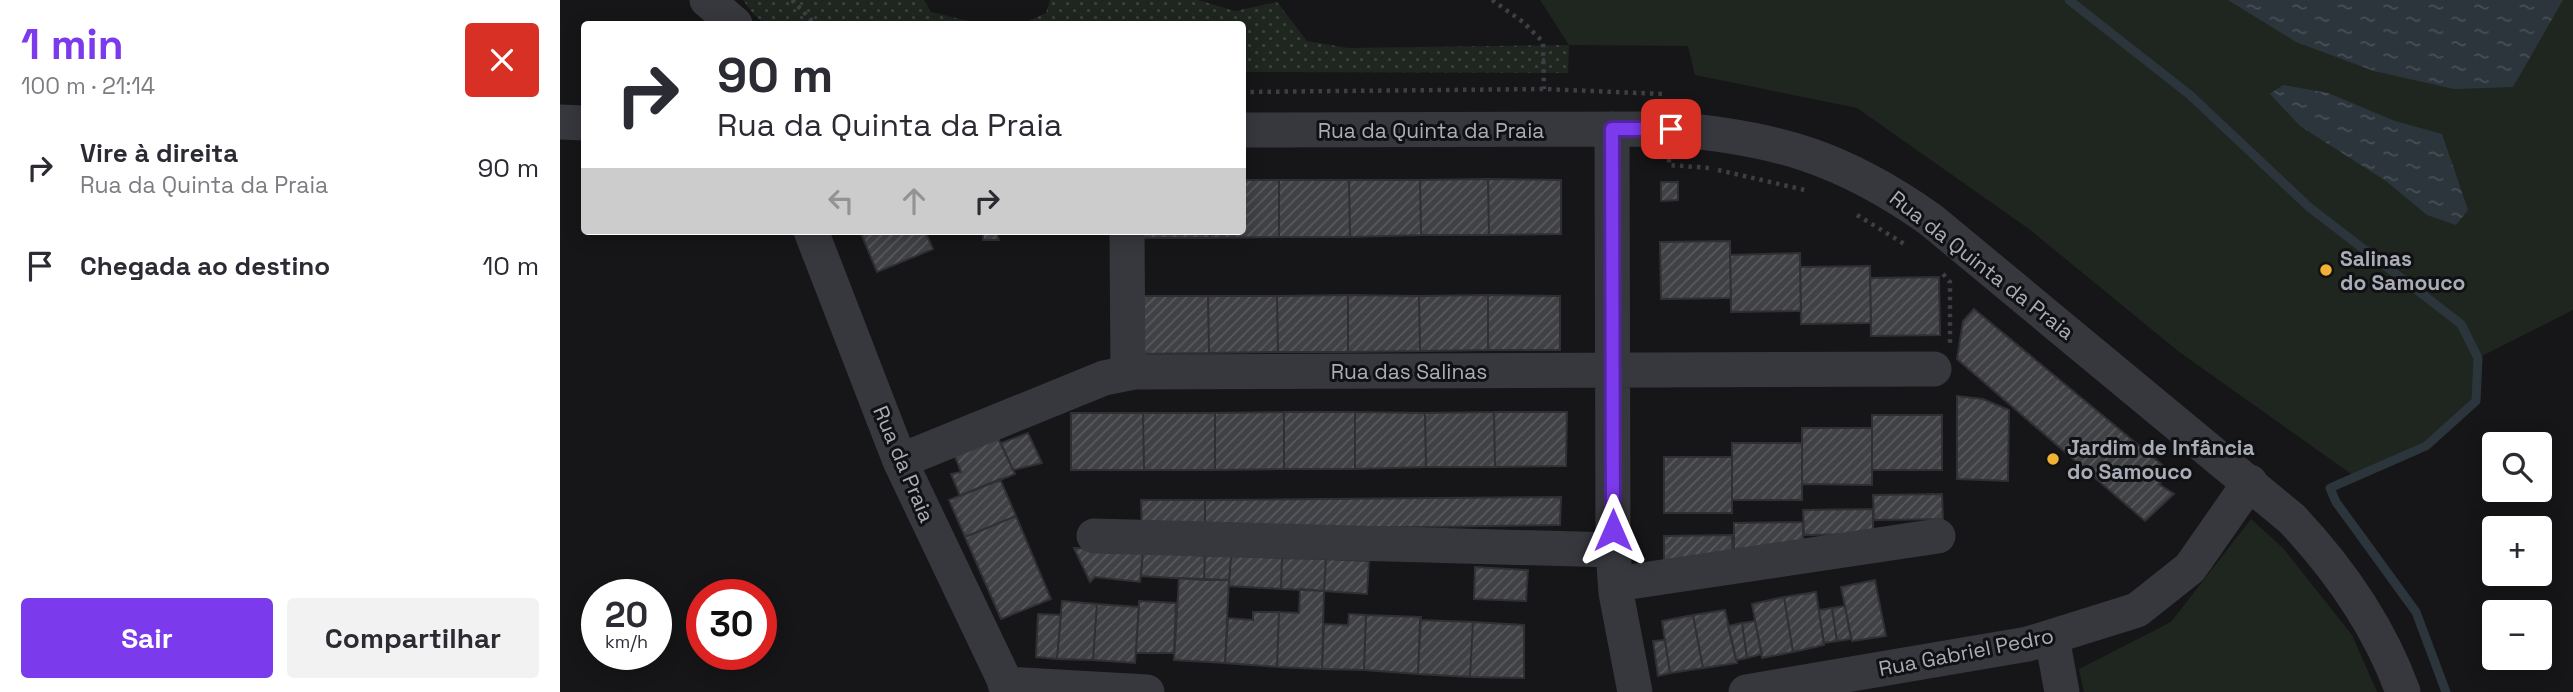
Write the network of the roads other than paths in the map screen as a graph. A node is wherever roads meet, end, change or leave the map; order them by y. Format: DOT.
graph roads {
  1 [pos="705,0"];
  2 [pos="708,21"];
  3 [pos="731,21"];
  4 [pos="560,122"];
  5 [pos="581,123"];
  6 [pos="1612,129"];
  7 [pos="1246,130"];
  8 [pos="813,235"];
  9 [pos="1127,235"];
  10 [pos="1934,369"];
  11 [pos="1612,370"];
  12 [pos="1128,373"];
  13 [pos="900,461"];
  14 [pos="2250,482"];
  15 [pos="1094,536"];
  16 [pos="1938,536"];
  17 [pos="1614,567"];
  18 [pos="2052,638"];
  19 [pos="1008,688"];
  20 [pos="1147,692"];
  21 [pos="1635,692"];
  22 [pos="1746,692"];
  23 [pos="2062,692"];
  24 [pos="2403,692"];
  1 -- 2 [label="street"];
  1 -- 3 [label="street"];
  4 -- 5 [label="street"];
  6 -- 7 [label="street, Rua da Quinta da Praia"];
  6 -- 11 [label="street"];
  6 -- 14 [label="street, Rua da Quinta da Praia"];
  8 -- 13 [label="street, Rua da Praia"];
  9 -- 12 [label="street"];
  10 -- 11 [label="street, Rua das Salinas"];
  11 -- 12 [label="street, Rua das Salinas"];
  11 -- 17 [label="street"];
  12 -- 13 [label="street, Rua das Salinas"];
  13 -- 19 [label="street, Rua da Praia"];
  14 -- 18 [label="street, Rua Gabriel Pedro"];
  14 -- 24 [label="street, Rua da Quinta da Praia"];
  15 -- 17 [label="street"];
  16 -- 17 [label="street"];
  17 -- 21 [label="street"];
  18 -- 22 [label="street, Rua Gabriel Pedro"];
  18 -- 23 [label="street"];
  19 -- 20 [label="street"];
}
